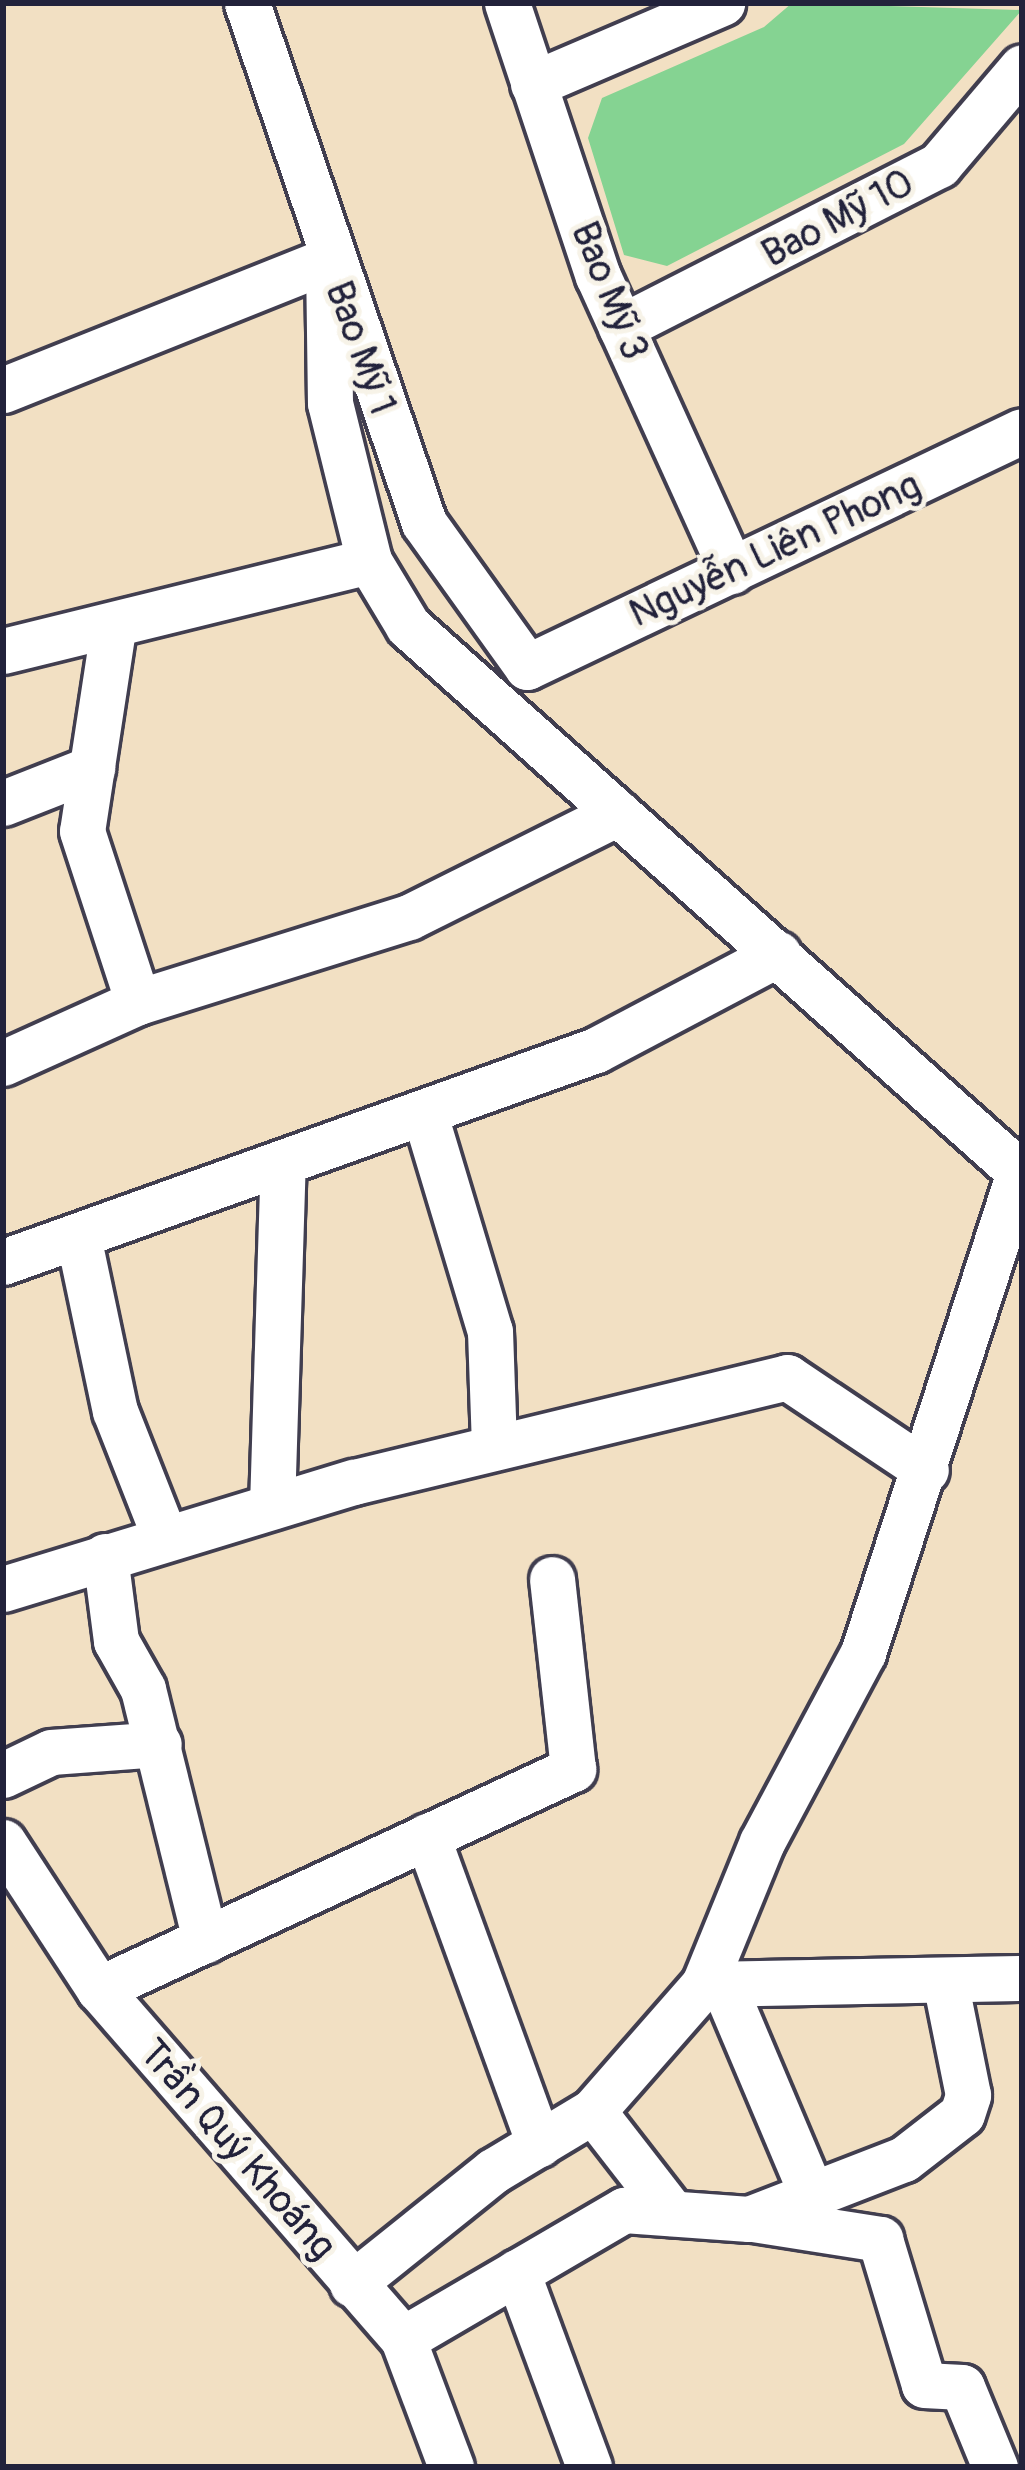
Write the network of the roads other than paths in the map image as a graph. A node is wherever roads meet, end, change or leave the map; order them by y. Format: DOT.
graph roads {
  1 [pos="247,3"];
  2 [pos="506,3"];
  3 [pos="722,3"];
  4 [pos="1022,67"];
  5 [pos="533,84"];
  6 [pos="328,260"];
  7 [pos="621,327"];
  8 [pos="3,390"];
  9 [pos="1022,431"];
  10 [pos="369,561"];
  11 [pos="731,571"];
  12 [pos="113,629"];
  13 [pos="3,651"];
  14 [pos="527,667"];
  15 [pos="92,768"];
  16 [pos="3,803"];
  17 [pos="618,813"];
  18 [pos="778,954"];
  19 [pos="138,1002"];
  20 [pos="3,1063"];
  21 [pos="424,1115"];
  22 [pos="283,1164"];
  23 [pos="1019,1166"];
  24 [pos="78,1236"];
  25 [pos="3,1262"];
  26 [pos="494,1446"];
  27 [pos="926,1470"];
  28 [pos="272,1506"];
  29 [pos="165,1538"];
  30 [pos="105,1556"];
  31 [pos="552,1580"];
  32 [pos="3,1589"];
  33 [pos="158,1744"];
  34 [pos="3,1775"];
  35 [pos="427,1836"];
  36 [pos="3,1842"];
  37 [pos="205,1940"];
  38 [pos="1022,1978"];
  39 [pos="945,1981"];
  40 [pos="715,1986"];
  41 [pos="99,1989"];
  42 [pos="593,2111"];
  43 [pos="539,2144"];
  44 [pos="812,2195"];
  45 [pos="672,2213"];
  46 [pos="749,2219"];
  47 [pos="517,2272"];
  48 [pos="352,2284"];
  49 [pos="404,2338"];
  50 [pos="451,2467"];
  51 [pos="589,2467"];
  52 [pos="995,2467"];
  1 -- 6 [label="street, Bao Mỹ 1"];
  2 -- 5 [label="street, Bao Mỹ 3"];
  3 -- 5 [label="street"];
  4 -- 7 [label="street, Bao Mỹ 10"];
  5 -- 7 [label="street, Bao Mỹ 3"];
  6 -- 8 [label="street"];
  6 -- 10 [label="street"];
  6 -- 14 [label="street, Bao Mỹ 1"];
  7 -- 11 [label="street, Bao Mỹ 3"];
  9 -- 11 [label="street, Nguyễn Liên Phong"];
  10 -- 12 [label="street"];
  10 -- 17 [label="street"];
  11 -- 14 [label="street, Nguyễn Liên Phong"];
  12 -- 13 [label="street"];
  12 -- 15 [label="street"];
  15 -- 16 [label="street"];
  15 -- 19 [label="street"];
  17 -- 18 [label="street"];
  17 -- 19 [label="street"];
  18 -- 21 [label="street"];
  18 -- 23 [label="street"];
  19 -- 20 [label="street"];
  21 -- 22 [label="street"];
  21 -- 26 [label="street"];
  22 -- 24 [label="street"];
  22 -- 28 [label="street"];
  23 -- 27 [label="street"];
  24 -- 25 [label="street"];
  24 -- 29 [label="street"];
  26 -- 27 [label="street"];
  26 -- 28 [label="street"];
  27 -- 40 [label="street"];
  28 -- 29 [label="street"];
  29 -- 30 [label="street"];
  30 -- 32 [label="street"];
  30 -- 33 [label="street"];
  31 -- 35 [label="street"];
  33 -- 34 [label="street"];
  33 -- 37 [label="street"];
  35 -- 37 [label="street"];
  35 -- 43 [label="street"];
  36 -- 41 [label="street, Trần Quý Khoáng"];
  37 -- 41 [label="street"];
  38 -- 39 [label="street"];
  39 -- 40 [label="street"];
  39 -- 44 [label="street"];
  40 -- 42 [label="street"];
  40 -- 44 [label="street"];
  41 -- 48 [label="street, Trần Quý Khoáng"];
  42 -- 43 [label="street"];
  42 -- 45 [label="street"];
  43 -- 48 [label="street"];
  44 -- 46 [label="street"];
  45 -- 46 [label="street"];
  45 -- 47 [label="street"];
  46 -- 52 [label="street"];
  47 -- 49 [label="street"];
  47 -- 51 [label="street"];
  48 -- 49 [label="street, Trần Quý Khoáng"];
  49 -- 50 [label="street, Trần Quý Khoáng"];
}
